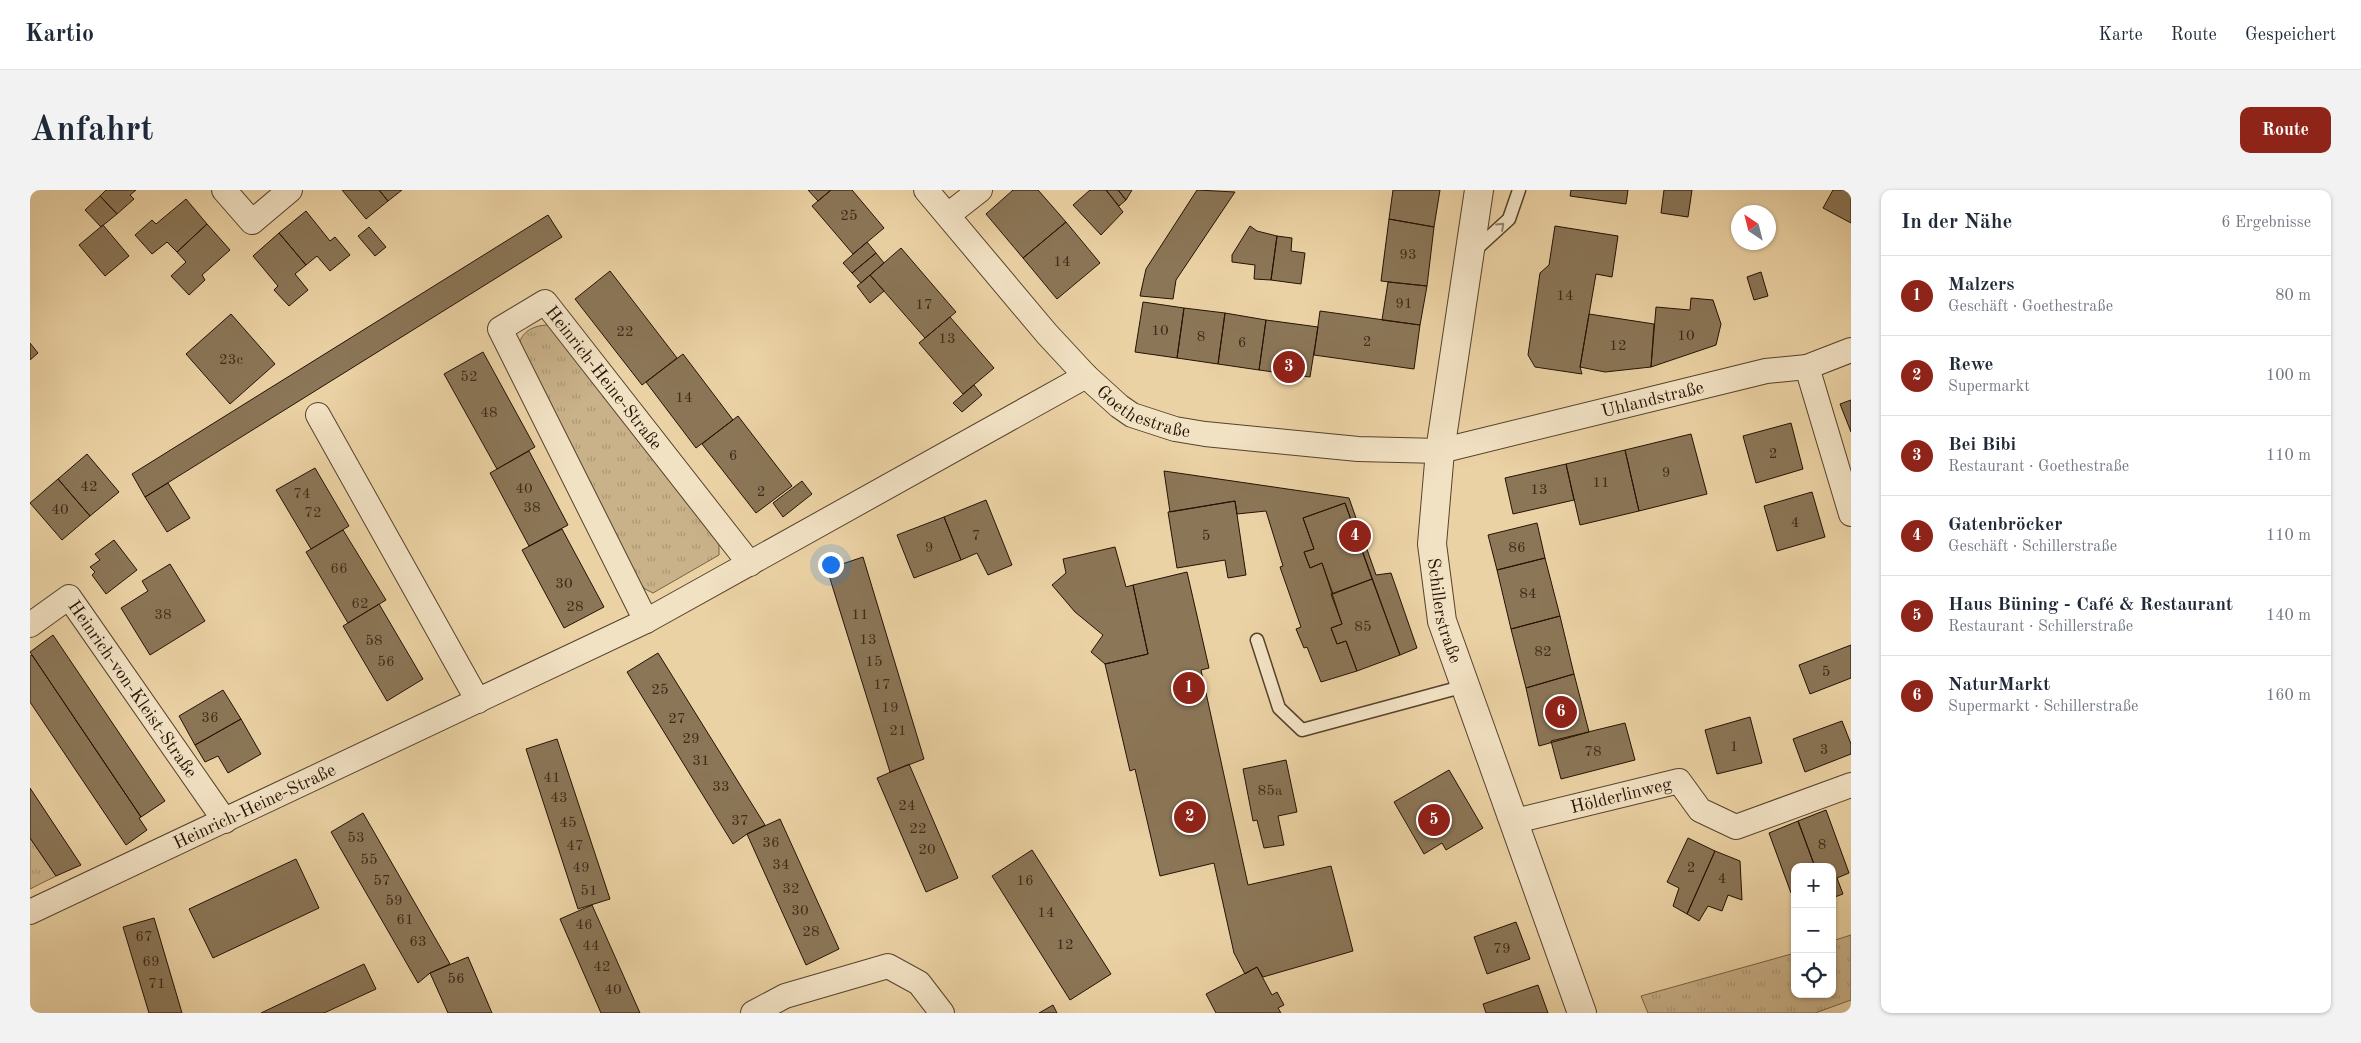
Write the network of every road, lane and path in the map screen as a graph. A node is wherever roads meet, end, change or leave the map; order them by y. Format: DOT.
graph roads {
  1 [pos="224,190"];
  2 [pos="290,190"];
  3 [pos="926,190"];
  4 [pos="980,190"];
  5 [pos="1479,190"];
  6 [pos="1519,190"];
  7 [pos="948,215"];
  8 [pos="1471,254"];
  9 [pos="1851,350"];
  10 [pos="1807,367"];
  11 [pos="1086,376"];
  12 [pos="318,415"];
  13 [pos="1447,449"];
  14 [pos="1851,514"];
  15 [pos="750,564"];
  16 [pos="646,621"];
  17 [pos="30,625"];
  18 [pos="1257,640"];
  19 [pos="1465,686"];
  20 [pos="478,701"];
  21 [pos="1851,785"];
  22 [pos="224,821"];
  23 [pos="1515,821"];
  24 [pos="30,912"];
  25 [pos="753,1013"];
  26 [pos="942,1013"];
  27 [pos="1582,1013"];
  1 -- 2 [label="street"];
  3 -- 7 [label="street, Goethestraße"];
  4 -- 7 [label="street"];
  5 -- 8 [label="street, Schillerstraße"];
  8 -- 6 [label="lane, one-way"];
  7 -- 11 [label="street, Goethestraße"];
  8 -- 13 [label="street, Schillerstraße"];
  9 -- 10 [label="street, Uhlandstraße"];
  10 -- 13 [label="street, Uhlandstraße"];
  10 -- 14 [label="street"];
  11 -- 13 [label="street, Goethestraße"];
  11 -- 15 [label="street, Heinrich-Heine-Straße"];
  12 -- 20 [label="street"];
  13 -- 19 [label="street, Schillerstraße"];
  15 -- 16 [label="street, Heinrich-Heine-Straße"];
  15 -- 16 [label="street, Heinrich-Heine-Straße"];
  16 -- 20 [label="street, Heinrich-Heine-Straße"];
  17 -- 22 [label="street, Heinrich-von-Kleist-Straße"];
  18 -- 19 [label="lane"];
  19 -- 23 [label="street, Schillerstraße"];
  20 -- 22 [label="street, Heinrich-Heine-Straße"];
  21 -- 23 [label="street, Hölderlinweg"];
  22 -- 24 [label="street, Heinrich-Heine-Straße"];
  23 -- 27 [label="street, Schillerstraße"];
  25 -- 26 [label="street"];
}
